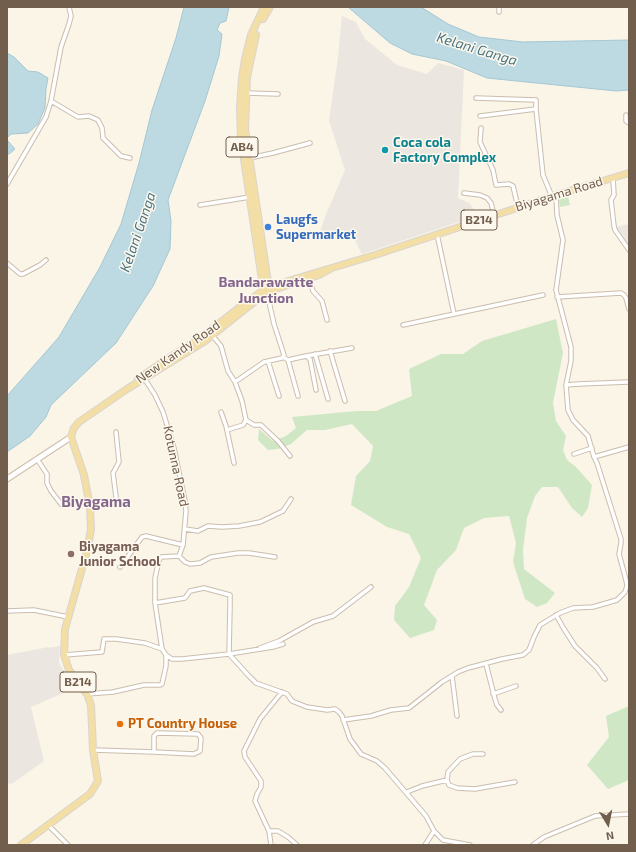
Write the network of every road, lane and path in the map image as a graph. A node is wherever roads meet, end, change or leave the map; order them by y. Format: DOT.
graph roads {
  1 [pos="69,7"];
  2 [pos="264,7"];
  3 [pos="270,7"];
  4 [pos="499,7"];
  5 [pos="499,12"];
  6 [pos="243,93"];
  7 [pos="278,94"];
  8 [pos="476,98"];
  9 [pos="51,101"];
  10 [pos="536,110"];
  11 [pos="626,114"];
  12 [pos="480,116"];
  13 [pos="629,123"];
  14 [pos="481,128"];
  15 [pos="310,143"];
  16 [pos="467,157"];
  17 [pos="488,157"];
  18 [pos="130,158"];
  19 [pos="249,158"];
  20 [pos="629,173"];
  21 [pos="613,178"];
  22 [pos="7,184"];
  23 [pos="464,193"];
  24 [pos="554,195"];
  25 [pos="252,196"];
  26 [pos="200,205"];
  27 [pos="518,207"];
  28 [pos="494,215"];
  29 [pos="437,234"];
  30 [pos="629,250"];
  31 [pos="46,260"];
  32 [pos="7,263"];
  33 [pos="330,269"];
  34 [pos="309,279"];
  35 [pos="266,291"];
  36 [pos="543,295"];
  37 [pos="558,297"];
  38 [pos="629,309"];
  39 [pos="454,314"];
  40 [pos="327,320"];
  41 [pos="403,325"];
  42 [pos="211,333"];
  43 [pos="352,348"];
  44 [pos="330,351"];
  45 [pos="315,354"];
  46 [pos="306,356"];
  47 [pos="283,357"];
  48 [pos="288,360"];
  49 [pos="268,361"];
  50 [pos="143,378"];
  51 [pos="234,382"];
  52 [pos="628,382"];
  53 [pos="566,386"];
  54 [pos="316,390"];
  55 [pos="279,396"];
  56 [pos="298,396"];
  57 [pos="328,399"];
  58 [pos="345,401"];
  59 [pos="221,412"];
  60 [pos="246,420"];
  61 [pos="227,430"];
  62 [pos="116,432"];
  63 [pos="71,437"];
  64 [pos="629,447"];
  65 [pos="592,448"];
  66 [pos="574,454"];
  67 [pos="290,456"];
  68 [pos="594,457"];
  69 [pos="37,459"];
  70 [pos="234,463"];
  71 [pos="7,479"];
  72 [pos="291,499"];
  73 [pos="61,504"];
  74 [pos="124,504"];
  75 [pos="117,505"];
  76 [pos="90,506"];
  77 [pos="185,529"];
  78 [pos="183,545"];
  79 [pos="179,556"];
  80 [pos="275,557"];
  81 [pos="120,567"];
  82 [pos="628,580"];
  83 [pos="371,587"];
  84 [pos="628,587"];
  85 [pos="155,603"];
  86 [pos="7,611"];
  87 [pos="556,615"];
  88 [pos="68,618"];
  89 [pos="282,644"];
  90 [pos="162,649"];
  91 [pos="258,649"];
  92 [pos="229,654"];
  93 [pos="64,655"];
  94 [pos="166,655"];
  95 [pos="486,664"];
  96 [pos="452,676"];
  97 [pos="605,679"];
  98 [pos="516,686"];
  99 [pos="282,692"];
  100 [pos="87,694"];
  101 [pos="493,694"];
  102 [pos="501,710"];
  103 [pos="457,716"];
  104 [pos="343,720"];
  105 [pos="93,750"];
  106 [pos="154,752"];
  107 [pos="483,754"];
  108 [pos="447,780"];
  109 [pos="515,782"];
  110 [pos="406,792"];
  111 [pos="629,814"];
  112 [pos="48,825"];
  113 [pos="269,831"];
  114 [pos="434,831"];
  115 [pos="23,844"];
  116 [pos="68,845"];
  117 [pos="271,845"];
  118 [pos="297,845"];
  119 [pos="425,845"];
  120 [pos="470,845"];
  121 [pos="533,845"];
  1 -- 9 [label="street"];
  2 -- 6 [label="main road, AB4"];
  3 -- 6 [label="main road, AB4"];
  4 -- 5 [label="street"];
  6 -- 7 [label="street"];
  6 -- 19 [label="main road, AB4"];
  6 -- 25 [label="main road, AB4"];
  8 -- 10 [label="street"];
  9 -- 18 [label="street"];
  9 -- 22 [label="street"];
  10 -- 12 [label="street"];
  10 -- 24 [label="street"];
  11 -- 13 [label="street"];
  14 -- 17 [label="street"];
  15 -- 19 [label="street"];
  16 -- 17 [label="street"];
  17 -- 27 [label="street"];
  19 -- 25 [label="main road, AB4"];
  20 -- 21 [label="main road, Biyagama Road / B214"];
  21 -- 24 [label="main road, Biyagama Road / B214"];
  21 -- 30 [label="street"];
  23 -- 28 [label="street"];
  24 -- 27 [label="main road, Biyagama Road / B214"];
  24 -- 37 [label="street"];
  25 -- 26 [label="street"];
  25 -- 35 [label="main road, AB4"];
  27 -- 28 [label="main road, Biyagama Road / B214"];
  28 -- 29 [label="main road, Biyagama Road / B214"];
  29 -- 33 [label="main road, Biyagama Road / B214"];
  29 -- 39 [label="street"];
  31 -- 32 [label="street"];
  33 -- 34 [label="main road, Biyagama Road / B214"];
  33 -- 35 [label="main road, Biyagama Road / B214"];
  34 -- 35 [label="main road, Biyagama Road / B214"];
  34 -- 40 [label="street"];
  35 -- 42 [label="main road, New Kandy Road / B214"];
  35 -- 47 [label="street"];
  36 -- 39 [label="street"];
  37 -- 38 [label="street"];
  37 -- 53 [label="street"];
  39 -- 41 [label="street"];
  42 -- 50 [label="main road, New Kandy Road / B214"];
  42 -- 51 [label="street"];
  43 -- 44 [label="street"];
  44 -- 45 [label="street"];
  44 -- 58 [label="street"];
  45 -- 46 [label="street"];
  45 -- 57 [label="street"];
  46 -- 48 [label="street"];
  46 -- 54 [label="street"];
  47 -- 48 [label="street"];
  47 -- 49 [label="street"];
  48 -- 56 [label="street"];
  49 -- 51 [label="street"];
  49 -- 55 [label="street"];
  50 -- 63 [label="main road, New Kandy Road / B214"];
  50 -- 77 [label="street, Kotunna Road"];
  51 -- 60 [label="street"];
  52 -- 53 [label="street"];
  53 -- 65 [label="street"];
  59 -- 61 [label="street"];
  60 -- 61 [label="street"];
  60 -- 67 [label="street"];
  61 -- 70 [label="street"];
  62 -- 75 [label="street"];
  63 -- 69 [label="main road"];
  63 -- 76 [label="main road, B214"];
  64 -- 68 [label="street"];
  65 -- 66 [label="street"];
  65 -- 68 [label="street"];
  68 -- 82 [label="street"];
  69 -- 71 [label="main road"];
  69 -- 73 [label="street"];
  72 -- 77 [label="street"];
  74 -- 75 [label="street"];
  75 -- 76 [label="street"];
  76 -- 88 [label="main road, B214"];
  77 -- 78 [label="street, Kotunna Road"];
  78 -- 79 [label="street, Kotunna Road"];
  78 -- 81 [label="street"];
  79 -- 80 [label="street"];
  79 -- 85 [label="street"];
  82 -- 84 [label="street"];
  83 -- 91 [label="street"];
  84 -- 87 [label="street"];
  85 -- 90 [label="street"];
  85 -- 92 [label="street"];
  86 -- 88 [label="street"];
  87 -- 95 [label="street"];
  87 -- 97 [label="street"];
  88 -- 93 [label="main road, B214"];
  89 -- 91 [label="street"];
  90 -- 93 [label="street"];
  90 -- 94 [label="street"];
  91 -- 92 [label="street"];
  92 -- 94 [label="street"];
  92 -- 99 [label="street"];
  93 -- 100 [label="main road, B214"];
  94 -- 100 [label="street"];
  95 -- 96 [label="street"];
  95 -- 101 [label="street"];
  96 -- 103 [label="street"];
  96 -- 104 [label="street"];
  98 -- 101 [label="street"];
  99 -- 104 [label="street"];
  99 -- 113 [label="street"];
  100 -- 105 [label="main road, B214"];
  101 -- 102 [label="street"];
  104 -- 110 [label="street"];
  105 -- 106 [label="street"];
  105 -- 112 [label="main road, B214"];
  106 -- 106 [label="street"];
  107 -- 108 [label="street"];
  108 -- 109 [label="street"];
  108 -- 110 [label="street"];
  110 -- 114 [label="street"];
  111 -- 121 [label="street"];
  112 -- 115 [label="main road, B214"];
  112 -- 116 [label="street"];
  113 -- 117 [label="street"];
  113 -- 118 [label="street"];
  114 -- 119 [label="street"];
  114 -- 120 [label="street"];
}
